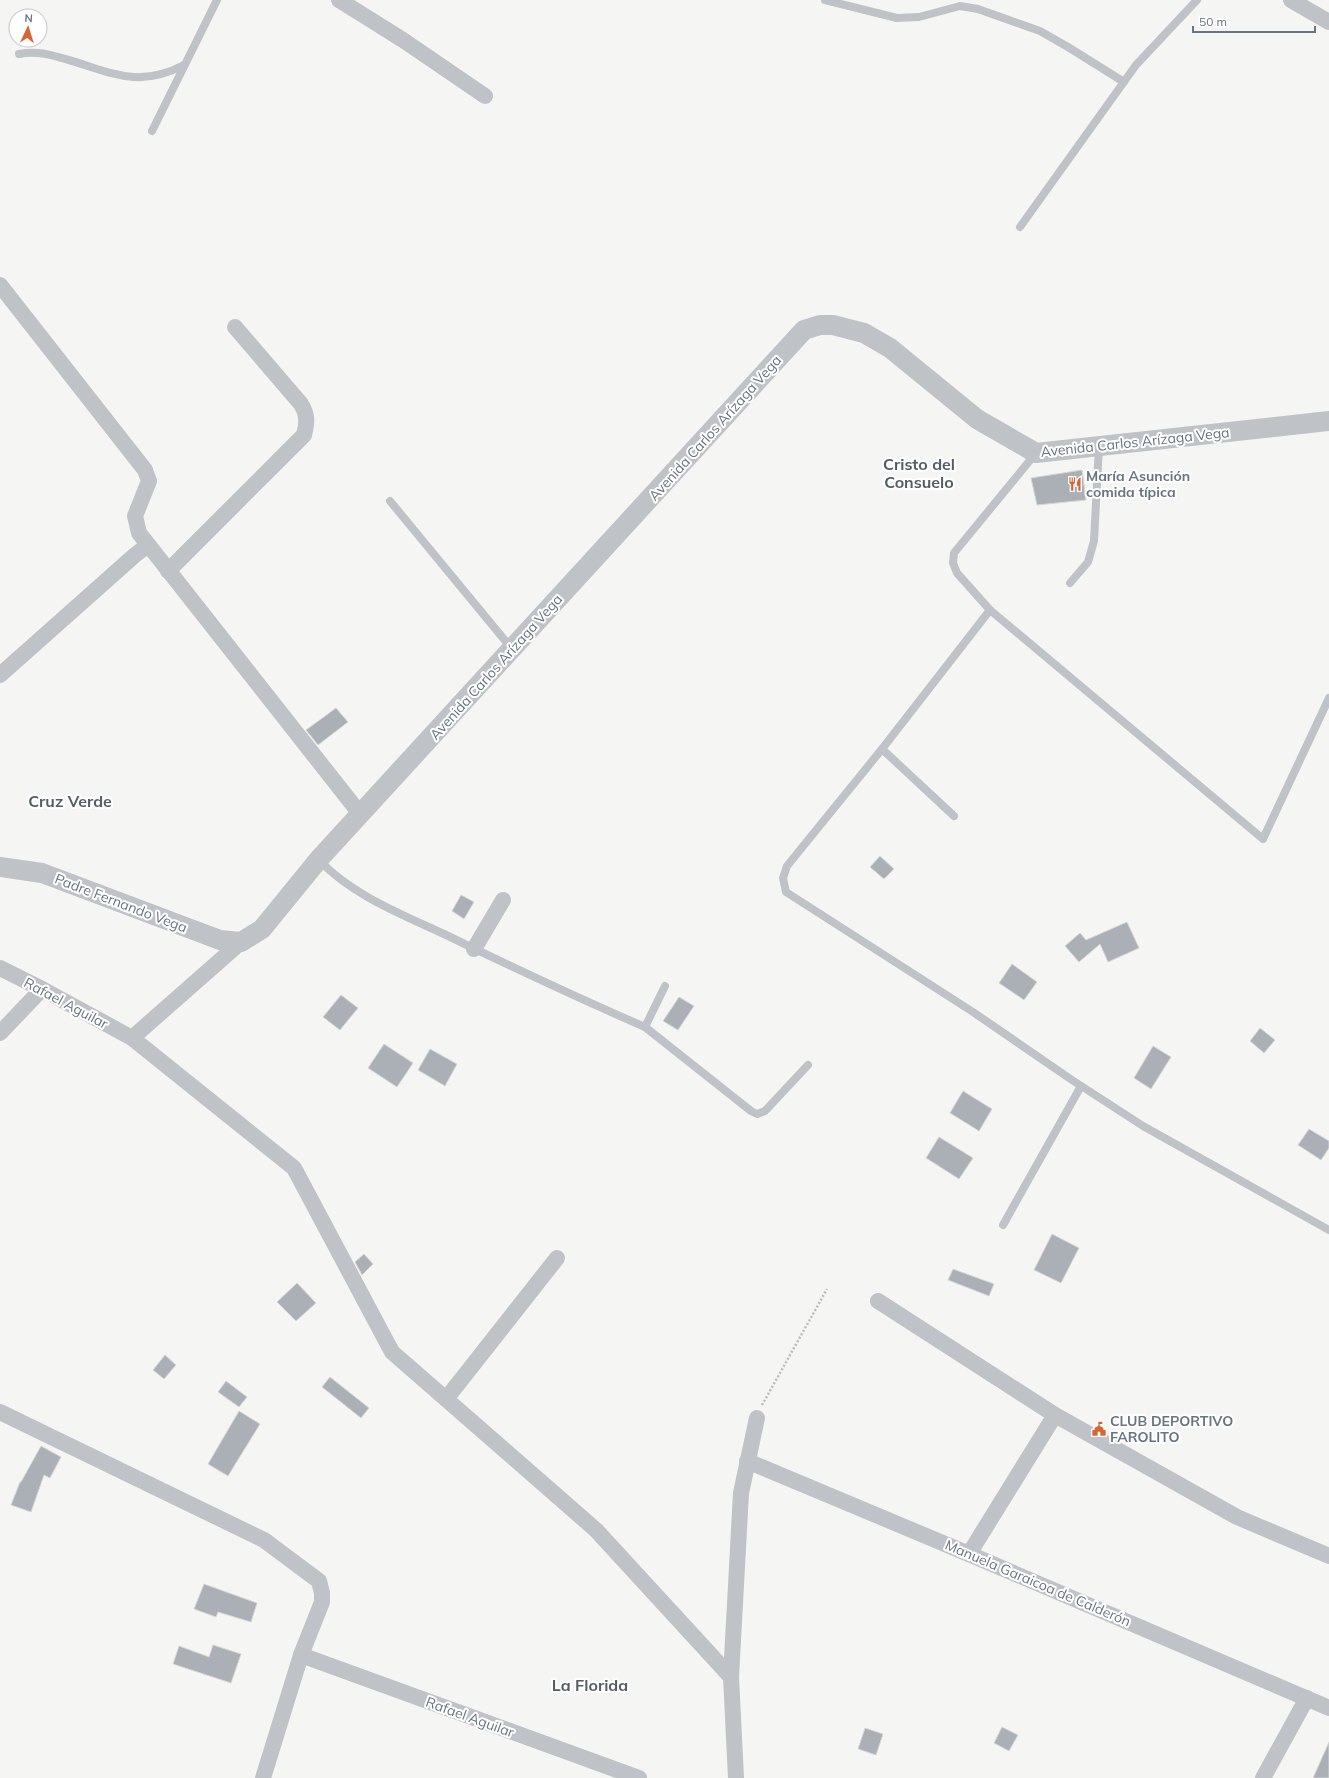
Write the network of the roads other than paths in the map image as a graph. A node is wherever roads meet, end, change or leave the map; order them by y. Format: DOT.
graph roads {
  1 [pos="217,0"];
  2 [pos="339,0"];
  3 [pos="825,0"];
  4 [pos="1197,0"];
  5 [pos="1291,0"];
  6 [pos="1329,22"];
  7 [pos="19,54"];
  8 [pos="184,65"];
  9 [pos="1124,82"];
  10 [pos="485,96"];
  11 [pos="152,131"];
  12 [pos="1020,227"];
  13 [pos="1,289"];
  14 [pos="235,328"];
  15 [pos="1329,421"];
  16 [pos="1099,446"];
  17 [pos="1036,453"];
  18 [pos="390,501"];
  19 [pos="148,545"];
  20 [pos="168,570"];
  21 [pos="1070,583"];
  22 [pos="990,610"];
  23 [pos="512,649"];
  24 [pos="0,675"];
  25 [pos="1329,698"];
  26 [pos="882,749"];
  27 [pos="361,815"];
  28 [pos="954,816"];
  29 [pos="319,859"];
  30 [pos="0,867"];
  31 [pos="503,900"];
  32 [pos="241,942"];
  33 [pos="474,949"];
  34 [pos="0,968"];
  35 [pos="664,986"];
  36 [pos="42,989"];
  37 [pos="645,1027"];
  38 [pos="0,1033"];
  39 [pos="132,1038"];
  40 [pos="808,1065"];
  41 [pos="1081,1086"];
  42 [pos="1002,1225"];
  43 [pos="1329,1230"];
  44 [pos="556,1258"];
  45 [pos="878,1301"];
  46 [pos="446,1399"];
  47 [pos="0,1412"];
  48 [pos="1055,1415"];
  49 [pos="757,1418"];
  50 [pos="747,1461"];
  51 [pos="970,1554"];
  52 [pos="1329,1556"];
  53 [pos="301,1655"];
  54 [pos="731,1676"];
  55 [pos="1307,1698"];
  56 [pos="1329,1708"];
  57 [pos="263,1778"];
  58 [pos="639,1778"];
  59 [pos="736,1778"];
  60 [pos="1263,1778"];
  1 -- 8 [label="lane"];
  2 -- 10 [label="street"];
  3 -- 9 [label="lane"];
  4 -- 9 [label="lane"];
  5 -- 6 [label="street"];
  7 -- 8 [label="lane"];
  8 -- 11 [label="lane"];
  9 -- 12 [label="lane"];
  13 -- 19 [label="street"];
  14 -- 20 [label="street"];
  15 -- 16 [label="street, Avenida Carlos Arízaga Vega"];
  16 -- 17 [label="street, Avenida Carlos Arízaga Vega"];
  16 -- 21 [label="lane"];
  17 -- 22 [label="lane"];
  17 -- 23 [label="street, Avenida Carlos Arízaga Vega"];
  18 -- 23 [label="lane"];
  19 -- 20 [label="street"];
  19 -- 24 [label="street"];
  20 -- 27 [label="street"];
  22 -- 25 [label="lane"];
  22 -- 26 [label="lane"];
  23 -- 27 [label="street, Avenida Carlos Arízaga Vega"];
  26 -- 28 [label="lane"];
  26 -- 41 [label="lane"];
  27 -- 29 [label="street, Avenida Carlos Arízaga Vega"];
  29 -- 32 [label="street, Avenida Carlos Arízaga Vega"];
  29 -- 33 [label="lane"];
  30 -- 32 [label="street, Padre Fernando Vega"];
  31 -- 33 [label="street"];
  32 -- 39 [label="street"];
  33 -- 37 [label="lane"];
  34 -- 36 [label="street, Rafael Aguilar"];
  35 -- 37 [label="lane"];
  36 -- 38 [label="street"];
  36 -- 39 [label="street, Rafael Aguilar"];
  37 -- 40 [label="lane"];
  39 -- 46 [label="street, Rafael Aguilar"];
  41 -- 42 [label="lane"];
  41 -- 43 [label="lane"];
  44 -- 46 [label="street"];
  45 -- 48 [label="street"];
  46 -- 54 [label="street, Rafael Aguilar"];
  47 -- 53 [label="street"];
  48 -- 51 [label="street"];
  48 -- 52 [label="street"];
  49 -- 50 [label="street"];
  50 -- 51 [label="street, Manuela Garaicoa de Calderón"];
  50 -- 54 [label="street"];
  51 -- 55 [label="street, Manuela Garaicoa de Calderón"];
  53 -- 57 [label="street"];
  53 -- 58 [label="street, Rafael Aguilar"];
  54 -- 59 [label="street"];
  55 -- 56 [label="street, Manuela Garaicoa de Calderón"];
  55 -- 60 [label="street"];
}
